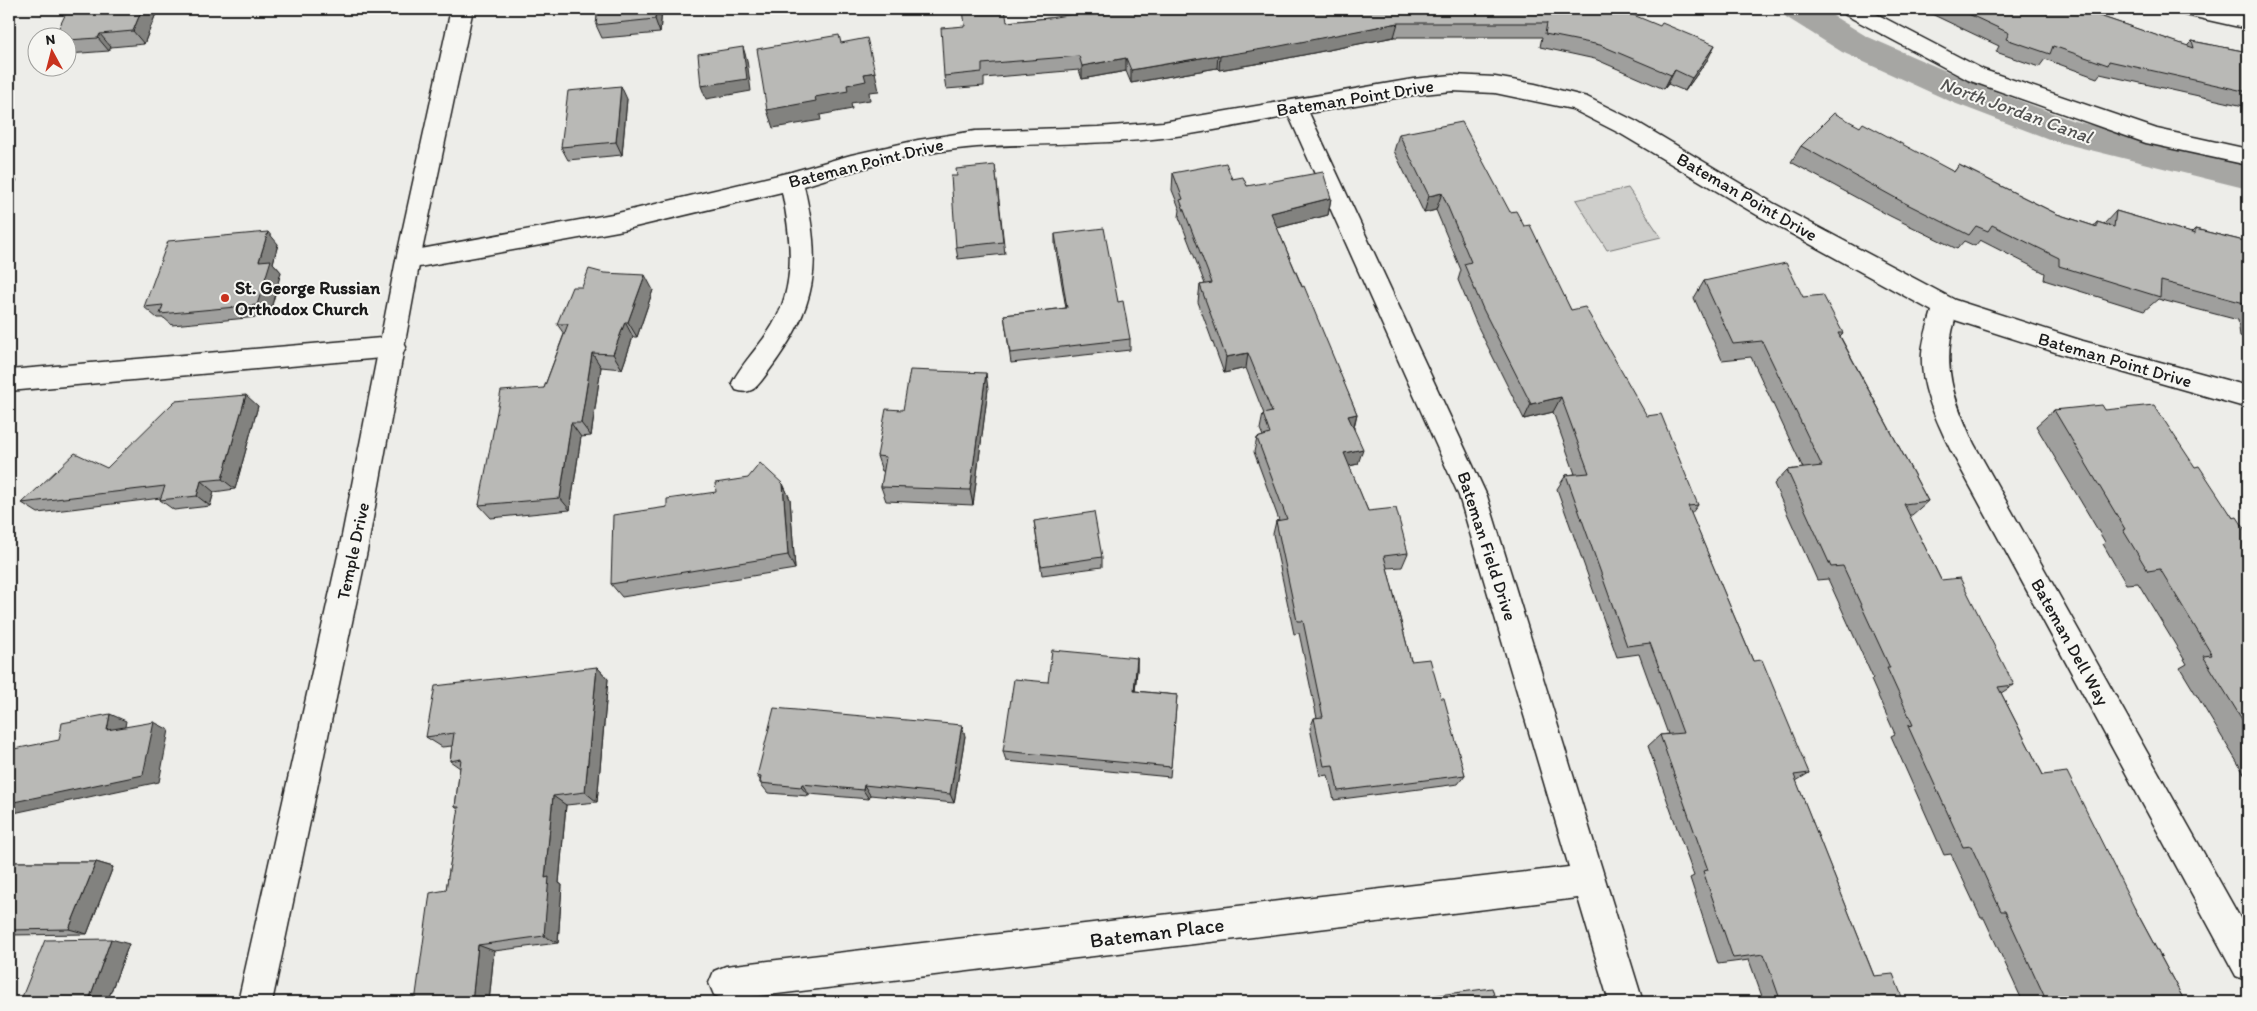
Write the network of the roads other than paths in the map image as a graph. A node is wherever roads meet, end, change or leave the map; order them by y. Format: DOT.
graph roads {
  1 [pos="462,9"];
  2 [pos="1851,9"];
  3 [pos="2188,9"];
  4 [pos="2248,22"];
  5 [pos="1296,108"];
  6 [pos="2248,157"];
  7 [pos="791,181"];
  8 [pos="408,260"];
  9 [pos="1946,307"];
  10 [pos="393,347"];
  11 [pos="9,381"];
  12 [pos="745,383"];
  13 [pos="2248,397"];
  14 [pos="1588,881"];
  15 [pos="2248,964"];
  16 [pos="726,983"];
  17 [pos="254,1002"];
  18 [pos="1626,1002"];
  1 -- 8 [label="street, Temple Drive"];
  2 -- 6 [label="street"];
  3 -- 4 [label="street"];
  5 -- 7 [label="street, Bateman Point Drive"];
  5 -- 9 [label="street, Bateman Point Drive"];
  5 -- 14 [label="street, Bateman Field Drive"];
  7 -- 8 [label="street, Bateman Point Drive"];
  7 -- 12 [label="street"];
  8 -- 10 [label="street, Temple Drive"];
  9 -- 13 [label="street, Bateman Point Drive"];
  9 -- 15 [label="street, Bateman Dell Way"];
  10 -- 11 [label="street"];
  10 -- 17 [label="street, Temple Drive"];
  14 -- 16 [label="street, Bateman Place"];
  14 -- 18 [label="street, Bateman Field Drive"];
}
